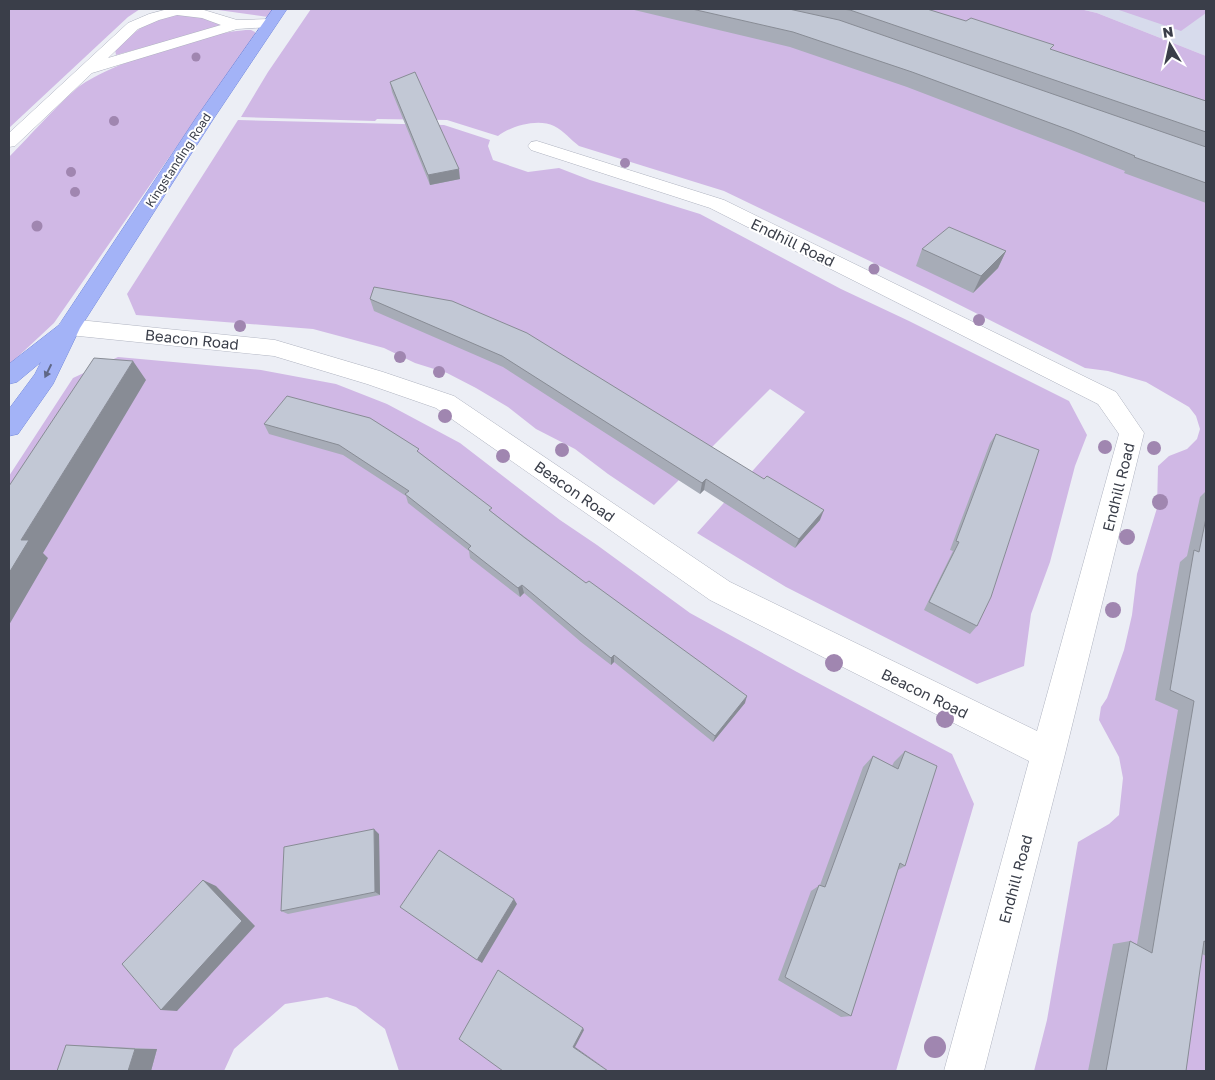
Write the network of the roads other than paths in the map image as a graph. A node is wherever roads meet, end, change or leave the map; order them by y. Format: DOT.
graph roads {
  1 [pos="275,16"];
  2 [pos="236,25"];
  3 [pos="83,71"];
  4 [pos="9,142"];
  5 [pos="537,146"];
  6 [pos="69,327"];
  7 [pos="9,376"];
  8 [pos="9,427"];
  9 [pos="1049,754"];
  10 [pos="964,1071"];
  1 -- 2 [label="street, Kingstanding Road"];
  1 -- 6 [label="main road, Kingstanding Road"];
  2 -- 3 [label="street, Kingstanding Road"];
  2 -- 3 [label="street, Kingstanding Road"];
  3 -- 4 [label="street, Kingstanding Road"];
  5 -- 9 [label="street, Endhill Road"];
  6 -- 7 [label="main road, Kingstanding Road"];
  6 -- 8 [label="main road, Kingstanding Road, one-way"];
  6 -- 9 [label="street, Beacon Road"];
  9 -- 10 [label="street, Endhill Road"];
}
